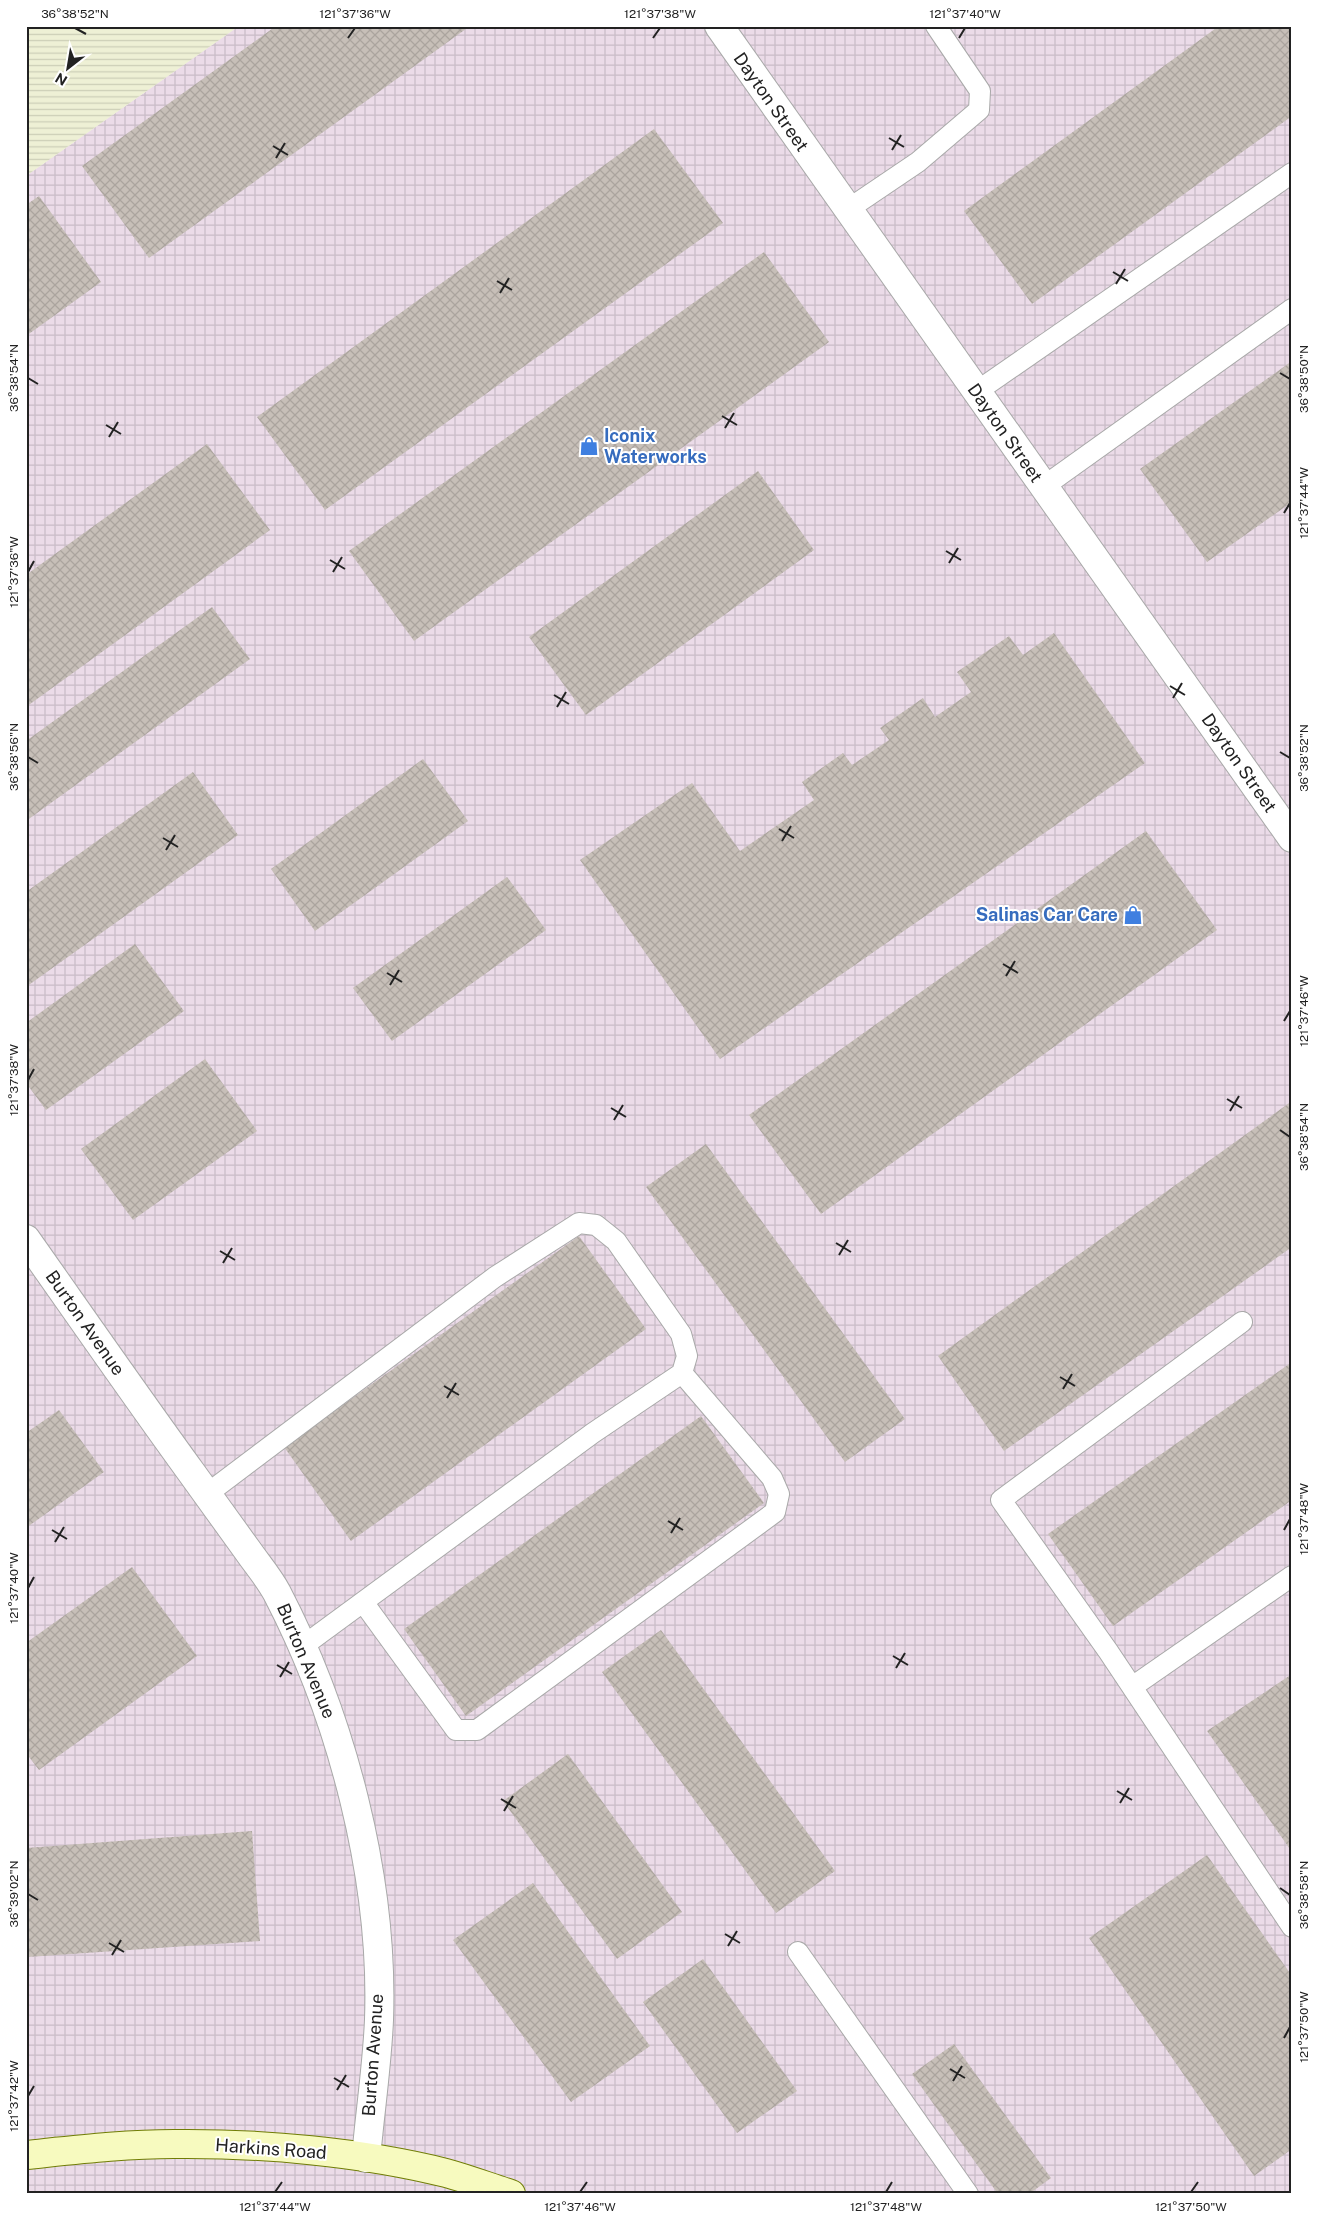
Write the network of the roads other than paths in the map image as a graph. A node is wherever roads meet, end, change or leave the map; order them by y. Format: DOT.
graph roads {
  1 [pos="719,26"];
  2 [pos="936,26"];
  3 [pos="1292,173"];
  4 [pos="847,210"];
  5 [pos="1292,309"];
  6 [pos="976,392"];
  7 [pos="1043,487"];
  8 [pos="1292,838"];
  9 [pos="26,1239"];
  10 [pos="1242,1322"];
  11 [pos="682,1373"];
  12 [pos="206,1494"];
  13 [pos="1292,1576"];
  14 [pos="363,1602"];
  15 [pos="303,1646"];
  16 [pos="1132,1687"];
  17 [pos="1292,1927"];
  18 [pos="798,1952"];
  19 [pos="26,2155"];
  20 [pos="366,2158"];
  21 [pos="511,2194"];
  22 [pos="968,2194"];
  1 -- 4 [label="street, Dayton Street"];
  2 -- 4 [label="lane"];
  3 -- 6 [label="lane"];
  4 -- 6 [label="street, Dayton Street"];
  5 -- 7 [label="lane"];
  6 -- 7 [label="street, Dayton Street"];
  7 -- 8 [label="street, Dayton Street"];
  9 -- 12 [label="street, Burton Avenue"];
  10 -- 16 [label="lane"];
  11 -- 12 [label="lane"];
  11 -- 14 [label="lane"];
  11 -- 14 [label="lane"];
  12 -- 15 [label="street, Burton Avenue"];
  13 -- 16 [label="lane"];
  14 -- 15 [label="lane"];
  15 -- 20 [label="street, Burton Avenue"];
  16 -- 17 [label="lane"];
  18 -- 22 [label="lane"];
  19 -- 20 [label="street, Harkins Road"];
  20 -- 21 [label="street, Harkins Road"];
}
